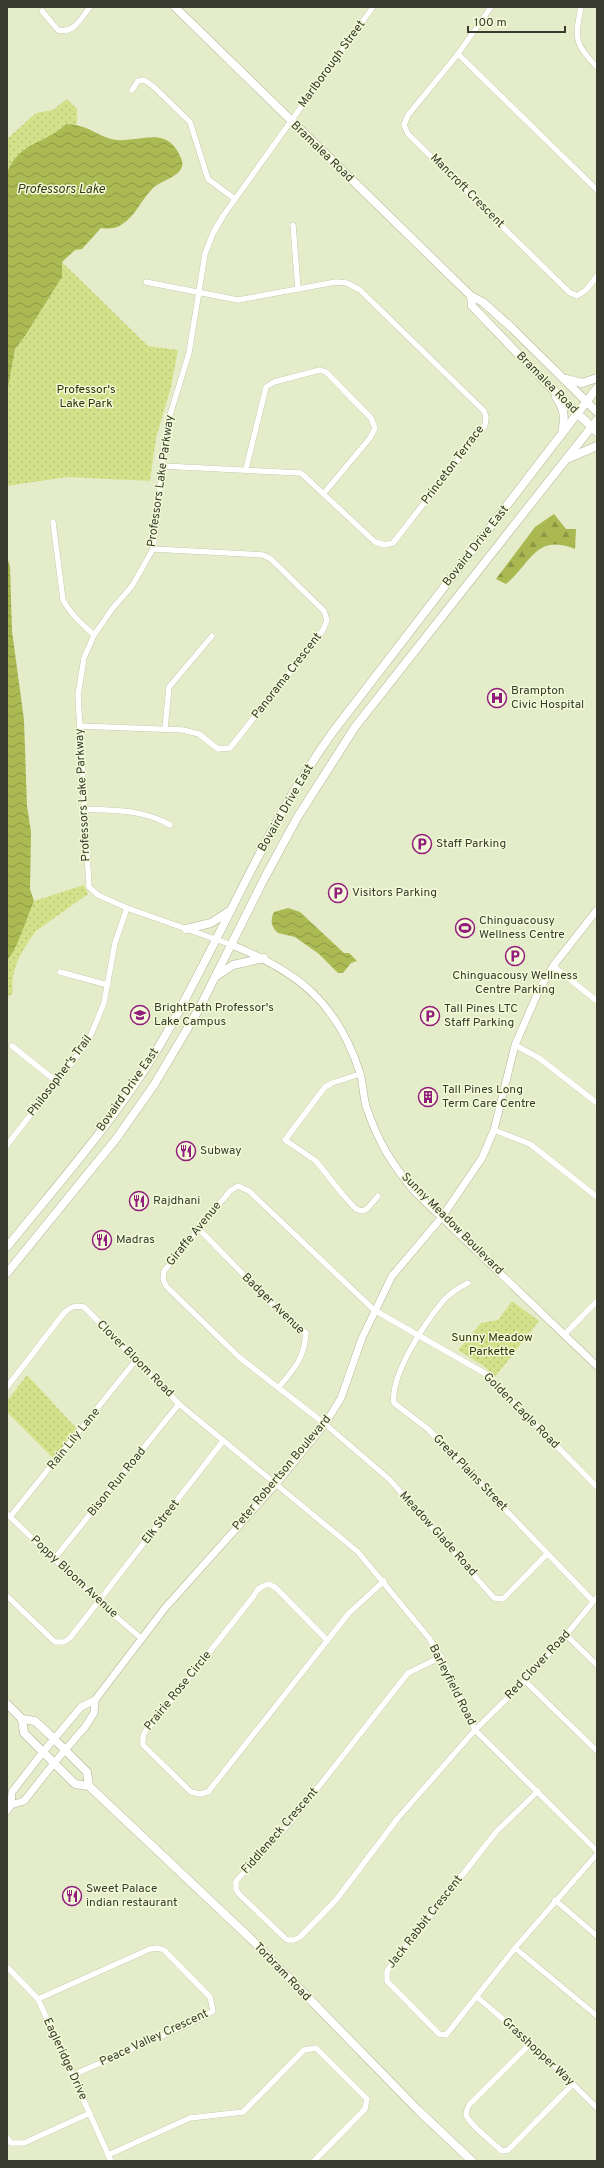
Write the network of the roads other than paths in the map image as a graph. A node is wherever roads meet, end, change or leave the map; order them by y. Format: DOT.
graph roads {
  1 [pos="90,7"];
  2 [pos="175,7"];
  3 [pos="373,7"];
  4 [pos="491,7"];
  5 [pos="581,7"];
  6 [pos="42,11"];
  7 [pos="458,54"];
  8 [pos="597,67"];
  9 [pos="132,90"];
  10 [pos="292,121"];
  11 [pos="597,190"];
  12 [pos="235,199"];
  13 [pos="292,225"];
  14 [pos="597,276"];
  15 [pos="146,282"];
  16 [pos="298,289"];
  17 [pos="198,292"];
  18 [pos="470,296"];
  19 [pos="562,377"];
  20 [pos="597,378"];
  21 [pos="546,383"];
  22 [pos="597,388"];
  23 [pos="587,402"];
  24 [pos="597,412"];
  25 [pos="578,414"];
  26 [pos="595,426"];
  27 [pos="561,436"];
  28 [pos="597,446"];
  29 [pos="567,459"];
  30 [pos="162,466"];
  31 [pos="246,469"];
  32 [pos="324,492"];
  33 [pos="53,522"];
  34 [pos="153,549"];
  35 [pos="94,635"];
  36 [pos="212,636"];
  37 [pos="80,726"];
  38 [pos="165,728"];
  39 [pos="85,809"];
  40 [pos="170,825"];
  41 [pos="127,908"];
  42 [pos="231,910"];
  43 [pos="597,910"];
  44 [pos="186,929"];
  45 [pos="216,940"];
  46 [pos="232,945"];
  47 [pos="264,958"];
  48 [pos="553,966"];
  49 [pos="60,972"];
  50 [pos="215,978"];
  51 [pos="108,985"];
  52 [pos="597,1000"];
  53 [pos="12,1046"];
  54 [pos="515,1046"];
  55 [pos="360,1074"];
  56 [pos="57,1082"];
  57 [pos="597,1103"];
  58 [pos="494,1130"];
  59 [pos="7,1145"];
  60 [pos="378,1196"];
  61 [pos="597,1197"];
  62 [pos="442,1217"];
  63 [pos="198,1228"];
  64 [pos="7,1247"];
  65 [pos="7,1273"];
  66 [pos="468,1283"];
  67 [pos="597,1301"];
  68 [pos="374,1310"];
  69 [pos="565,1334"];
  70 [pos="419,1336"];
  71 [pos="136,1360"];
  72 [pos="597,1366"];
  73 [pos="7,1387"];
  74 [pos="278,1388"];
  75 [pos="180,1404"];
  76 [pos="326,1424"];
  77 [pos="223,1441"];
  78 [pos="276,1484"];
  79 [pos="597,1487"];
  80 [pos="8,1515"];
  81 [pos="547,1554"];
  82 [pos="54,1559"];
  83 [pos="384,1582"];
  84 [pos="7,1596"];
  85 [pos="595,1599"];
  86 [pos="99,1602"];
  87 [pos="566,1635"];
  88 [pos="142,1638"];
  89 [pos="327,1640"];
  90 [pos="441,1657"];
  91 [pos="597,1664"];
  92 [pos="525,1680"];
  93 [pos="95,1700"];
  94 [pos="7,1704"];
  95 [pos="22,1719"];
  96 [pos="475,1730"];
  97 [pos="54,1739"];
  98 [pos="64,1750"];
  99 [pos="597,1751"];
  100 [pos="43,1752"];
  101 [pos="54,1763"];
  102 [pos="89,1786"];
  103 [pos="538,1791"];
  104 [pos="9,1808"];
  105 [pos="597,1851"];
  106 [pos="597,1854"];
  107 [pos="555,1900"];
  108 [pos="597,1936"];
  109 [pos="515,1948"];
  110 [pos="7,1966"];
  111 [pos="477,1997"];
  112 [pos="38,1999"];
  113 [pos="597,2016"];
  114 [pos="531,2043"];
  115 [pos="73,2075"];
  116 [pos="573,2084"];
  117 [pos="597,2108"];
  118 [pos="90,2113"];
  119 [pos="7,2138"];
  120 [pos="110,2158"];
  121 [pos="314,2161"];
  122 [pos="472,2161"];
  1 -- 6 [label="street"];
  2 -- 10 [label="main road, Bramalea Road"];
  3 -- 10 [label="street, Marlborough Street"];
  4 -- 7 [label="street, Mancroft Crescent"];
  5 -- 8 [label="street"];
  7 -- 11 [label="street"];
  7 -- 14 [label="street, Mancroft Crescent"];
  9 -- 12 [label="street"];
  10 -- 12 [label="street, Professors Lake Parkway"];
  10 -- 18 [label="main road, Bramalea Road"];
  12 -- 17 [label="street, Professors Lake Parkway"];
  13 -- 16 [label="street"];
  15 -- 17 [label="street, Princeton Terrace"];
  16 -- 17 [label="street, Princeton Terrace"];
  16 -- 32 [label="street, Princeton Terrace"];
  17 -- 30 [label="street, Professors Lake Parkway"];
  18 -- 19 [label="main road, Bramalea Road"];
  18 -- 21 [label="main road, Bramalea Road"];
  19 -- 20 [label="main road"];
  19 -- 23 [label="main road, Bramalea Road"];
  21 -- 25 [label="main road, Bramalea Road"];
  21 -- 27 [label="main road"];
  22 -- 23 [label="main road, Bovaird Drive East"];
  23 -- 24 [label="main road, Bramalea Road"];
  23 -- 25 [label="main road, Bovaird Drive East"];
  25 -- 26 [label="main road, Bramalea Road"];
  25 -- 27 [label="main road, Bovaird Drive East"];
  26 -- 29 [label="main road, Bovaird Drive East"];
  27 -- 42 [label="main road, Bovaird Drive East"];
  28 -- 29 [label="main road"];
  29 -- 46 [label="main road, Bovaird Drive East"];
  30 -- 31 [label="street, Princeton Terrace"];
  30 -- 34 [label="street, Professors Lake Parkway"];
  31 -- 32 [label="street, Princeton Terrace"];
  31 -- 32 [label="street"];
  33 -- 35 [label="street"];
  34 -- 35 [label="street, Professors Lake Parkway"];
  34 -- 38 [label="street, Panorama Crescent"];
  35 -- 37 [label="street, Professors Lake Parkway"];
  36 -- 38 [label="street"];
  37 -- 38 [label="street, Panorama Crescent"];
  37 -- 39 [label="street, Professors Lake Parkway"];
  39 -- 40 [label="street"];
  39 -- 41 [label="street, Professors Lake Parkway"];
  41 -- 44 [label="street, Professors Lake Parkway"];
  41 -- 51 [label="street, Philosopher's Trail"];
  42 -- 44 [label="main road"];
  42 -- 45 [label="main road, Bovaird Drive East"];
  43 -- 48 [label="street, Peter Robertson Boulevard"];
  44 -- 45 [label="street, Professors Lake Parkway"];
  45 -- 46 [label="street, Professors Lake Parkway"];
  45 -- 64 [label="main road, Bovaird Drive East"];
  46 -- 47 [label="street, Sunny Meadow Boulevard"];
  46 -- 50 [label="main road, Bovaird Drive East"];
  47 -- 50 [label="main road"];
  47 -- 55 [label="street, Sunny Meadow Boulevard"];
  48 -- 52 [label="street"];
  48 -- 54 [label="street, Peter Robertson Boulevard"];
  49 -- 51 [label="street"];
  50 -- 65 [label="main road, Bovaird Drive East"];
  51 -- 56 [label="street, Philosopher's Trail"];
  53 -- 56 [label="street"];
  54 -- 57 [label="street"];
  54 -- 58 [label="street, Peter Robertson Boulevard"];
  55 -- 60 [label="street"];
  55 -- 62 [label="street, Sunny Meadow Boulevard"];
  56 -- 59 [label="street, Philosopher's Trail"];
  58 -- 61 [label="street"];
  58 -- 62 [label="street, Peter Robertson Boulevard"];
  62 -- 68 [label="street, Peter Robertson Boulevard"];
  62 -- 69 [label="street, Sunny Meadow Boulevard"];
  63 -- 68 [label="street, Giraffe Avenue"];
  63 -- 74 [label="street, Badger Avenue"];
  63 -- 74 [label="street, Giraffe Avenue"];
  66 -- 70 [label="street"];
  67 -- 69 [label="street"];
  68 -- 70 [label="street, Golden Eagle Road"];
  68 -- 76 [label="street, Peter Robertson Boulevard"];
  69 -- 72 [label="street, Sunny Meadow Boulevard"];
  70 -- 79 [label="street, Golden Eagle Road"];
  70 -- 81 [label="street, Great Plains Street"];
  71 -- 73 [label="street, Clover Bloom Road"];
  71 -- 75 [label="street, Clover Bloom Road"];
  71 -- 80 [label="street, Rain Lily Lane"];
  74 -- 76 [label="street, Giraffe Avenue"];
  75 -- 77 [label="street, Clover Bloom Road"];
  75 -- 82 [label="street, Bison Run Road"];
  76 -- 78 [label="street, Peter Robertson Boulevard"];
  76 -- 81 [label="street, Meadow Glade Road"];
  77 -- 78 [label="street, Clover Bloom Road"];
  77 -- 86 [label="street, Elk Street"];
  78 -- 83 [label="street, Barleyfield Road"];
  78 -- 88 [label="street, Peter Robertson Boulevard"];
  80 -- 82 [label="street, Poppy Bloom Avenue"];
  81 -- 85 [label="street, Great Plains Street"];
  82 -- 86 [label="street, Poppy Bloom Avenue"];
  83 -- 89 [label="street, Prairie Rose Circle"];
  83 -- 90 [label="street, Barleyfield Road"];
  84 -- 86 [label="street, Elk Street"];
  85 -- 87 [label="street, Red Clover Road"];
  86 -- 88 [label="street, Poppy Bloom Avenue"];
  87 -- 91 [label="street"];
  87 -- 92 [label="street, Red Clover Road"];
  88 -- 93 [label="street, Peter Robertson Boulevard"];
  89 -- 89 [label="street, Prairie Rose Circle"];
  90 -- 96 [label="street, Barleyfield Road"];
  90 -- 96 [label="street, Fiddleneck Crescent"];
  92 -- 96 [label="street, Red Clover Road"];
  92 -- 99 [label="street"];
  93 -- 97 [label="street, Peter Robertson Boulevard"];
  93 -- 98 [label="street, Peter Robertson Boulevard"];
  94 -- 95 [label="main road, Torbram Road"];
  95 -- 97 [label="main road, Torbram Road"];
  95 -- 100 [label="main road, Torbram Road"];
  96 -- 103 [label="street, Barleyfield Road"];
  97 -- 98 [label="main road, Torbram Road"];
  97 -- 100 [label="street, Peter Robertson Boulevard"];
  98 -- 101 [label="street, Peter Robertson Boulevard"];
  98 -- 102 [label="main road, Torbram Road"];
  100 -- 101 [label="main road, Torbram Road"];
  100 -- 104 [label="street, Peter Robertson Boulevard"];
  101 -- 102 [label="main road, Torbram Road"];
  101 -- 104 [label="street, Peter Robertson Boulevard"];
  102 -- 122 [label="main road, Torbram Road"];
  103 -- 105 [label="street, Barleyfield Road"];
  103 -- 111 [label="street, Jack Rabbit Crescent"];
  106 -- 107 [label="street, Jack Rabbit Crescent"];
  107 -- 108 [label="street"];
  107 -- 109 [label="street, Jack Rabbit Crescent"];
  109 -- 111 [label="street, Jack Rabbit Crescent"];
  109 -- 113 [label="street"];
  110 -- 112 [label="street, Eagleridge Drive"];
  111 -- 114 [label="street, Grasshopper Way"];
  112 -- 115 [label="street, Eagleridge Drive"];
  112 -- 115 [label="street, Peace Valley Crescent"];
  114 -- 116 [label="street, Grasshopper Way"];
  114 -- 116 [label="street"];
  115 -- 118 [label="street, Eagleridge Drive"];
  116 -- 117 [label="street, Grasshopper Way"];
  118 -- 119 [label="street"];
  118 -- 120 [label="street, Eagleridge Drive"];
  120 -- 121 [label="street"];
}
